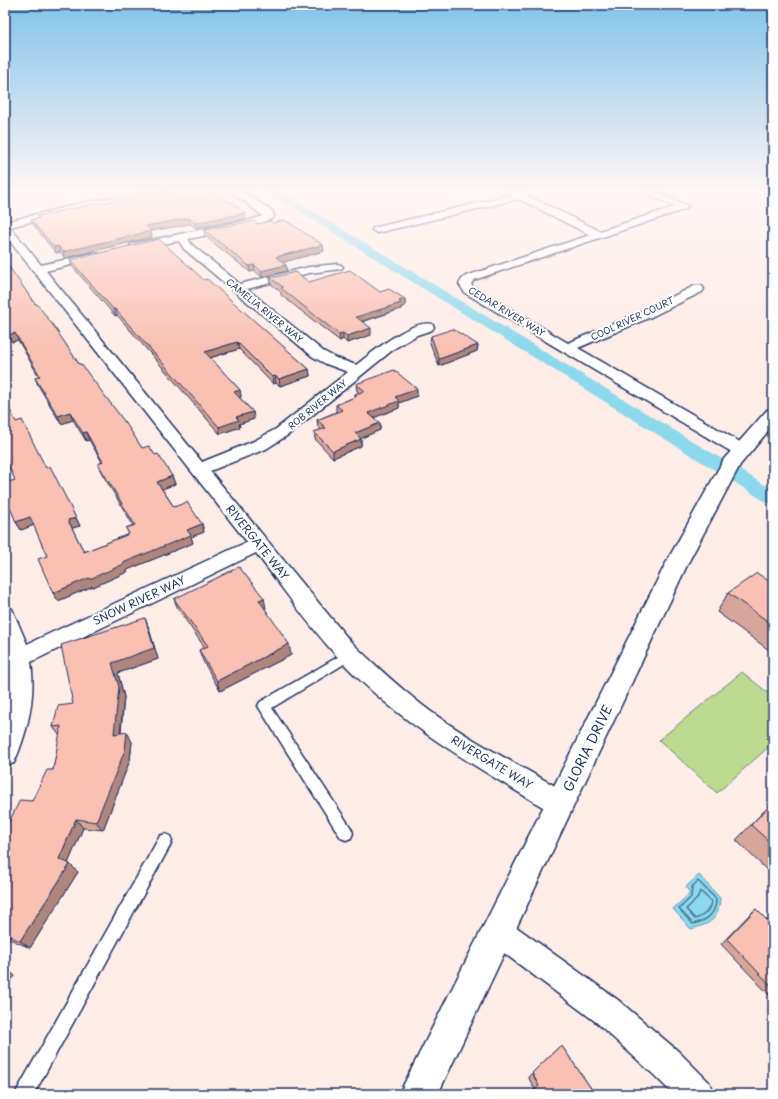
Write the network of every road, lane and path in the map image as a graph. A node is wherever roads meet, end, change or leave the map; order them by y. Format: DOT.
graph roads {
  1 [pos="18,243"];
  2 [pos="148,243"];
  3 [pos="186,243"];
  4 [pos="574,243"];
  5 [pos="127,248"];
  6 [pos="105,253"];
  7 [pos="337,267"];
  8 [pos="39,269"];
  9 [pos="238,288"];
  10 [pos="698,289"];
  11 [pos="427,327"];
  12 [pos="567,348"];
  13 [pos="358,371"];
  14 [pos="773,414"];
  15 [pos="730,465"];
  16 [pos="199,469"];
  17 [pos="259,544"];
  18 [pos="5,615"];
  19 [pos="350,655"];
  20 [pos="20,656"];
  21 [pos="5,755"];
  22 [pos="560,803"];
  23 [pos="346,833"];
  24 [pos="165,841"];
  25 [pos="498,931"];
  26 [pos="24,1094"];
  27 [pos="418,1094"];
  28 [pos="697,1094"];
  1 -- 8 [label="street, RIVERGATE WAY"];
  2 -- 5 [label="street"];
  3 -- 9 [label="street, CAMELIA RIVER WAY"];
  4 -- 12 [label="street, CEDAR RIVER WAY"];
  6 -- 8 [label="street"];
  7 -- 9 [label="street"];
  8 -- 16 [label="street, RIVERGATE WAY"];
  9 -- 13 [label="street, CAMELIA RIVER WAY"];
  10 -- 12 [label="street, COOL RIVER COURT"];
  11 -- 13 [label="street, ROB RIVER WAY"];
  12 -- 15 [label="street, CEDAR RIVER WAY"];
  13 -- 16 [label="street, ROB RIVER WAY"];
  14 -- 15 [label="street, GLORIA DRIVE"];
  15 -- 22 [label="street, GLORIA DRIVE"];
  16 -- 17 [label="street, RIVERGATE WAY"];
  17 -- 19 [label="street, RIVERGATE WAY"];
  17 -- 20 [label="street, SNOW RIVER WAY"];
  18 -- 20 [label="street"];
  19 -- 22 [label="street, RIVERGATE WAY"];
  19 -- 23 [label="lane"];
  20 -- 21 [label="street"];
  22 -- 25 [label="street, GLORIA DRIVE"];
  24 -- 26 [label="lane"];
  25 -- 27 [label="street, GLORIA DRIVE"];
  25 -- 28 [label="street"];
}
